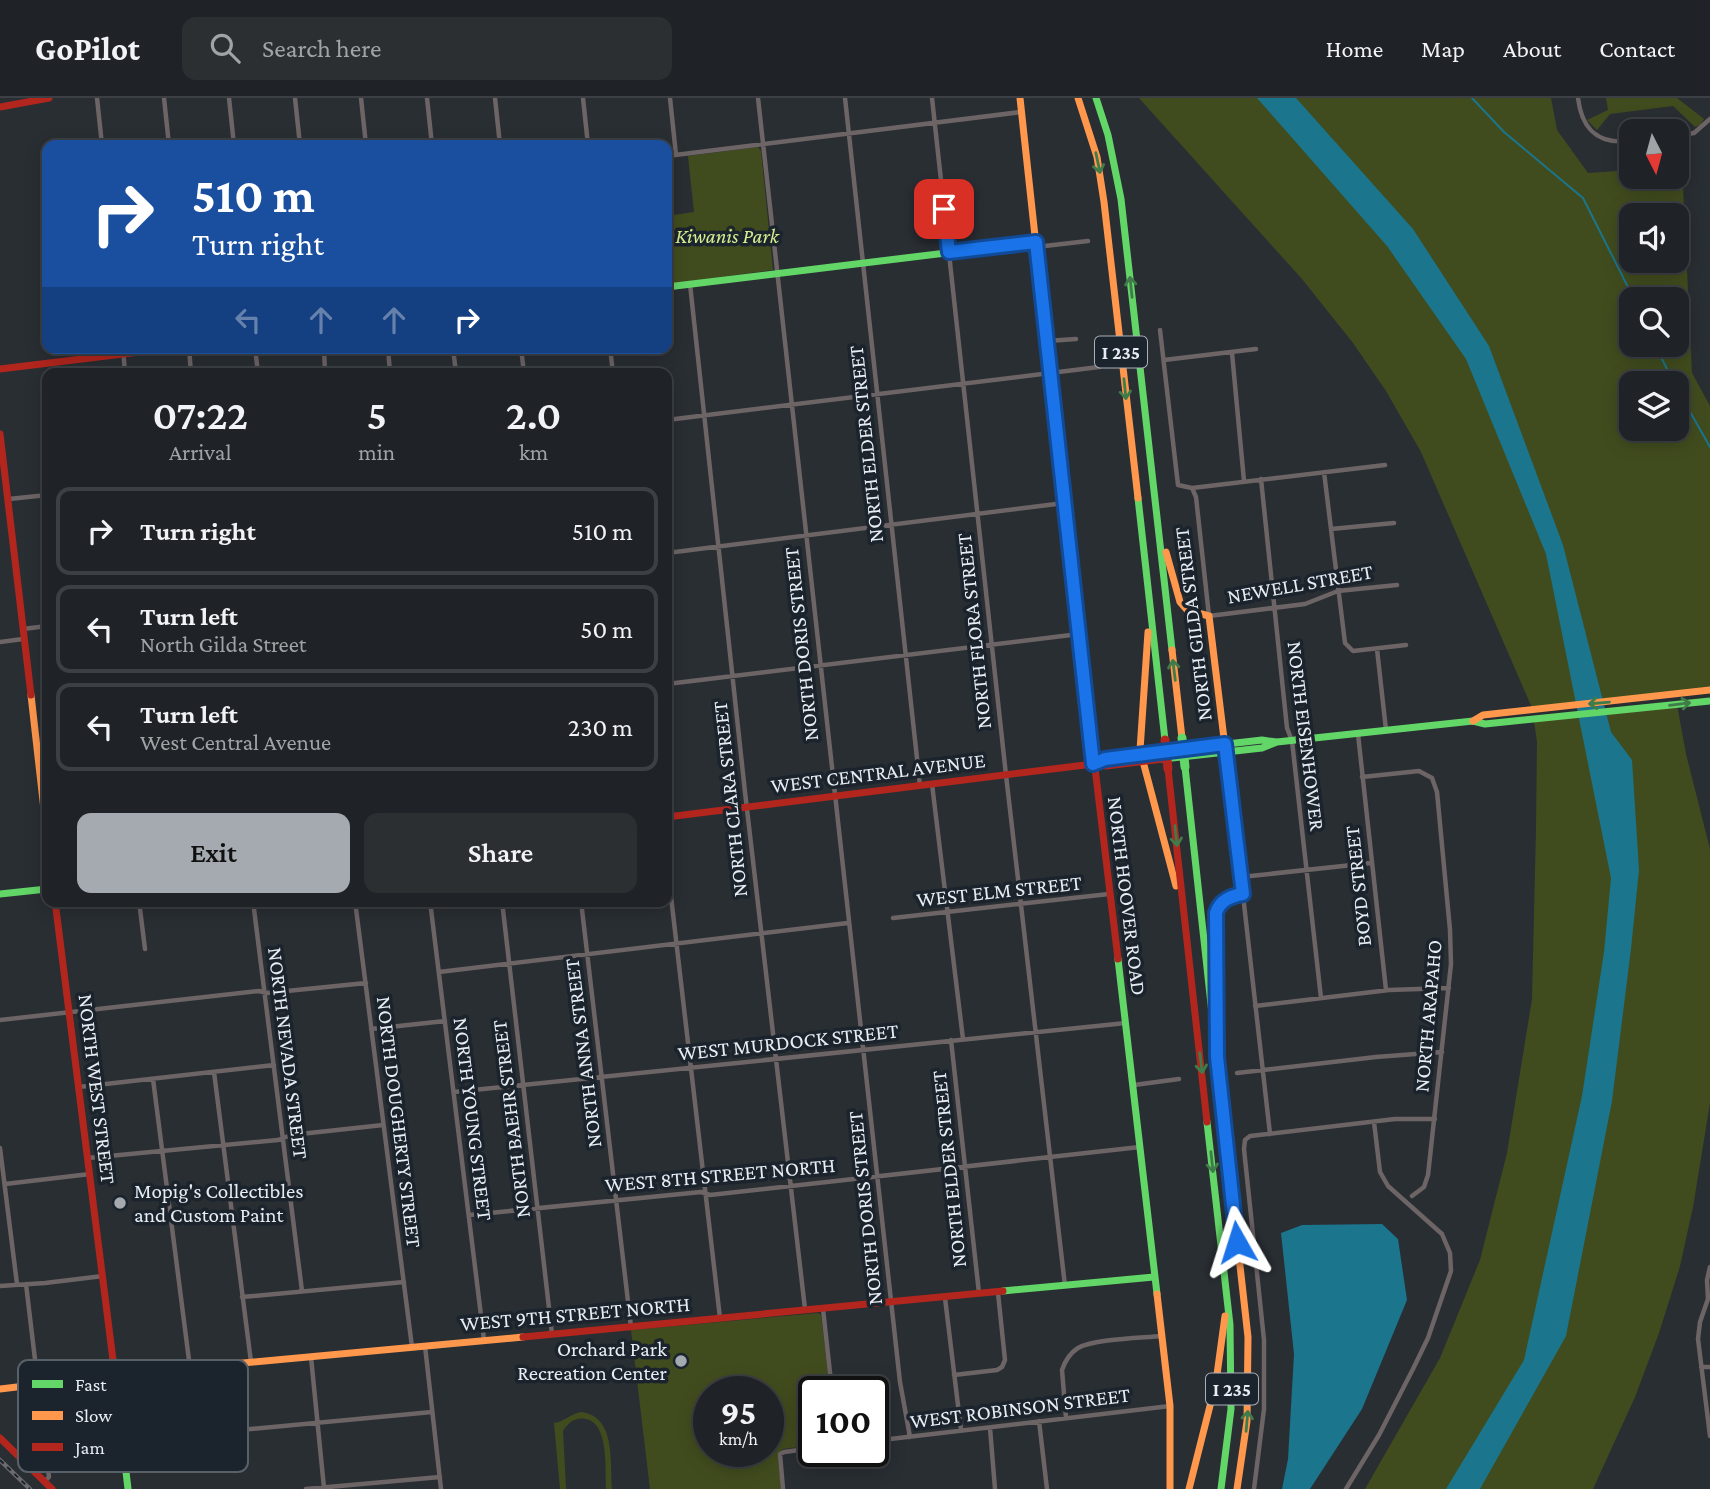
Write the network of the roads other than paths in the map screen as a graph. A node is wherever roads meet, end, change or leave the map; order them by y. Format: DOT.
graph roads {
  1 [pos="49,98"];
  2 [pos="97,98"];
  3 [pos="164,98"];
  4 [pos="229,98"];
  5 [pos="295,98"];
  6 [pos="361,98"];
  7 [pos="428,98"];
  8 [pos="495,98"];
  9 [pos="583,98"];
  10 [pos="670,98"];
  11 [pos="758,98"];
  12 [pos="845,98"];
  13 [pos="932,98"];
  14 [pos="1020,98"];
  15 [pos="1078,98"];
  16 [pos="1096,98"];
  17 [pos="1578,98"];
  18 [pos="33,99"];
  19 [pos="1,106"];
  20 [pos="1021,113"];
  21 [pos="1710,119"];
  22 [pos="935,123"];
  23 [pos="849,134"];
  24 [pos="1689,134"];
  25 [pos="101,140"];
  26 [pos="168,140"];
  27 [pos="233,140"];
  28 [pos="299,140"];
  29 [pos="365,140"];
  30 [pos="432,140"];
  31 [pos="499,140"];
  32 [pos="587,140"];
  33 [pos="1619,142"];
  34 [pos="764,144"];
  35 [pos="672,155"];
  36 [pos="676,155"];
  37 [pos="1088,241"];
  38 [pos="1036,244"];
  39 [pos="949,252"];
  40 [pos="863,263"];
  41 [pos="777,274"];
  42 [pos="690,284"];
  43 [pos="672,286"];
  44 [pos="1160,330"];
  45 [pos="1076,339"];
  46 [pos="1047,341"];
  47 [pos="1256,349"];
  48 [pos="1232,353"];
  49 [pos="102,354"];
  50 [pos="1164,360"];
  51 [pos="1099,367"];
  52 [pos="0,369"];
  53 [pos="1051,372"];
  54 [pos="963,383"];
  55 [pos="877,394"];
  56 [pos="791,405"];
  57 [pos="705,415"];
  58 [pos="672,419"];
  59 [pos="0,434"];
  60 [pos="1385,465"];
  61 [pos="1324,472"];
  62 [pos="1261,479"];
  63 [pos="1244,481"];
  64 [pos="1192,488"];
  65 [pos="42,496"];
  66 [pos="8,499"];
  67 [pos="1155,501"];
  68 [pos="1064,503"];
  69 [pos="977,514"];
  70 [pos="1394,523"];
  71 [pos="891,525"];
  72 [pos="1331,529"];
  73 [pos="805,536"];
  74 [pos="719,547"];
  75 [pos="672,552"];
  76 [pos="1397,585"];
  77 [pos="1338,591"];
  78 [pos="1274,608"];
  79 [pos="1150,609"];
  80 [pos="1209,616"];
  81 [pos="42,628"];
  82 [pos="23,634"];
  83 [pos="1079,634"];
  84 [pos="2,642"];
  85 [pos="992,644"];
  86 [pos="1406,645"];
  87 [pos="1377,649"];
  88 [pos="905,655"];
  89 [pos="819,666"];
  90 [pos="733,677"];
  91 [pos="672,683"];
  92 [pos="1710,690"];
  93 [pos="1710,701"];
  94 [pos="1650,703"];
  95 [pos="1386,730"];
  96 [pos="1358,733"];
  97 [pos="1292,741"];
  98 [pos="1226,748"];
  99 [pos="1141,758"];
  100 [pos="1093,764"];
  101 [pos="1006,775"];
  102 [pos="1362,777"];
  103 [pos="932,784"];
  104 [pos="919,786"];
  105 [pos="42,794"];
  106 [pos="833,797"];
  107 [pos="747,807"];
  108 [pos="672,816"];
  109 [pos="1371,863"];
  110 [pos="1307,869"];
  111 [pos="1241,877"];
  112 [pos="42,890"];
  113 [pos="0,894"];
  114 [pos="1109,894"];
  115 [pos="1243,894"];
  116 [pos="1021,904"];
  117 [pos="56,907"];
  118 [pos="140,907"];
  119 [pos="254,907"];
  120 [pos="356,907"];
  121 [pos="431,907"];
  122 [pos="503,907"];
  123 [pos="582,907"];
  124 [pos="672,907"];
  125 [pos="948,913"];
  126 [pos="893,918"];
  127 [pos="848,923"];
  128 [pos="1185,925"];
  129 [pos="761,933"];
  130 [pos="676,944"];
  131 [pos="145,949"];
  132 [pos="587,955"];
  133 [pos="509,964"];
  134 [pos="439,972"];
  135 [pos="366,983"];
  136 [pos="1449,988"];
  137 [pos="1385,990"];
  138 [pos="264,992"];
  139 [pos="1321,998"];
  140 [pos="1255,1006"];
  141 [pos="69,1012"];
  142 [pos="0,1020"];
  143 [pos="445,1021"];
  144 [pos="1126,1023"];
  145 [pos="372,1029"];
  146 [pos="1036,1031"];
  147 [pos="963,1039"];
  148 [pos="951,1040"];
  149 [pos="863,1049"];
  150 [pos="1442,1052"];
  151 [pos="1217,1057"];
  152 [pos="776,1059"];
  153 [pos="274,1065"];
  154 [pos="691,1068"];
  155 [pos="1263,1070"];
  156 [pos="214,1072"];
  157 [pos="1237,1073"];
  158 [pos="601,1077"];
  159 [pos="153,1079"];
  160 [pos="1179,1079"];
  161 [pos="523,1085"];
  162 [pos="1134,1085"];
  163 [pos="79,1087"];
  164 [pos="454,1092"];
  165 [pos="1435,1119"];
  166 [pos="1374,1122"];
  167 [pos="383,1125"];
  168 [pos="1270,1134"];
  169 [pos="283,1138"];
  170 [pos="223,1146"];
  171 [pos="1140,1147"];
  172 [pos="0,1148"];
  173 [pos="162,1151"];
  174 [pos="0,1155"];
  175 [pos="1051,1157"];
  176 [pos="88,1158"];
  177 [pos="964,1167"];
  178 [pos="90,1174"];
  179 [pos="878,1177"];
  180 [pos="5,1184"];
  181 [pos="791,1186"];
  182 [pos="705,1194"];
  183 [pos="1412,1196"];
  184 [pos="616,1200"];
  185 [pos="537,1208"];
  186 [pos="469,1215"];
  187 [pos="1710,1267"];
  188 [pos="103,1276"];
  189 [pos="1154,1277"];
  190 [pos="404,1282"];
  191 [pos="17,1284"];
  192 [pos="26,1284"];
  193 [pos="0,1286"];
  194 [pos="1065,1286"];
  195 [pos="1226,1289"];
  196 [pos="302,1291"];
  197 [pos="998,1293"];
  198 [pos="979,1295"];
  199 [pos="242,1297"];
  200 [pos="945,1298"];
  201 [pos="892,1303"];
  202 [pos="823,1309"];
  203 [pos="806,1311"];
  204 [pos="720,1318"];
  205 [pos="631,1327"];
  206 [pos="552,1334"];
  207 [pos="1161,1336"];
  208 [pos="484,1340"];
  209 [pos="425,1345"];
  210 [pos="412,1347"];
  211 [pos="311,1356"];
  212 [pos="35,1360"];
  213 [pos="113,1360"];
  214 [pos="189,1360"];
  215 [pos="250,1362"];
  216 [pos="1700,1367"];
  217 [pos="1710,1367"];
  218 [pos="954,1375"];
  219 [pos="830,1376"];
  220 [pos="18,1387"];
  221 [pos="0,1389"];
  222 [pos="1170,1406"];
  223 [pos="432,1412"];
  224 [pos="1066,1418"];
  225 [pos="1040,1421"];
  226 [pos="318,1423"];
  227 [pos="990,1428"];
  228 [pos="248,1429"];
  229 [pos="961,1430"];
  230 [pos="1710,1436"];
  231 [pos="910,1437"];
  232 [pos="0,1438"];
  233 [pos="889,1439"];
  234 [pos="798,1450"];
  235 [pos="18,1456"];
  236 [pos="34,1472"];
  237 [pos="48,1472"];
  238 [pos="440,1477"];
  239 [pos="44,1482"];
  240 [pos="324,1488"];
  241 [pos="52,1489"];
  242 [pos="306,1489"];
  243 [pos="441,1489"];
  244 [pos="783,1489"];
  245 [pos="995,1489"];
  246 [pos="1047,1489"];
  247 [pos="1170,1489"];
  248 [pos="1189,1489"];
  249 [pos="1221,1489"];
  250 [pos="1237,1489"];
  251 [pos="1254,1489"];
  252 [pos="1346,1489"];
  1 -- 18 [label="main road"];
  2 -- 25 [label="street"];
  3 -- 26 [label="street"];
  4 -- 27 [label="street"];
  5 -- 28 [label="street"];
  6 -- 29 [label="street"];
  7 -- 30 [label="street"];
  8 -- 31 [label="street"];
  9 -- 32 [label="street"];
  10 -- 36 [label="street"];
  11 -- 34 [label="street, NORTH DORIS STREET"];
  12 -- 23 [label="street, NORTH ELDER STREET"];
  13 -- 22 [label="street, NORTH FLORA STREET"];
  14 -- 20 [label="main road, NORTH HOOVER ROAD"];
  15 -- 79 [label="main road, I 235, one-way"];
  67 -- 16 [label="main road, I 235, one-way"];
  17 -- 33 [label="street"];
  18 -- 19 [label="main road"];
  20 -- 22 [label="street"];
  20 -- 38 [label="main road, NORTH HOOVER ROAD"];
  21 -- 24 [label="street"];
  22 -- 23 [label="street"];
  22 -- 39 [label="street, NORTH FLORA STREET"];
  23 -- 34 [label="street"];
  23 -- 40 [label="street, NORTH ELDER STREET"];
  34 -- 36 [label="street"];
  34 -- 41 [label="street, NORTH DORIS STREET"];
  35 -- 36 [label="street"];
  37 -- 38 [label="street"];
  38 -- 39 [label="main road"];
  38 -- 46 [label="main road, NORTH HOOVER ROAD"];
  39 -- 40 [label="main road"];
  39 -- 54 [label="street, NORTH FLORA STREET"];
  40 -- 41 [label="main road"];
  40 -- 55 [label="street, NORTH ELDER STREET"];
  41 -- 42 [label="main road"];
  41 -- 56 [label="street, NORTH DORIS STREET"];
  42 -- 43 [label="main road"];
  42 -- 57 [label="street, NORTH CLARA STREET"];
  44 -- 50 [label="street"];
  45 -- 46 [label="street"];
  46 -- 53 [label="main road, NORTH HOOVER ROAD"];
  47 -- 48 [label="street"];
  48 -- 50 [label="street"];
  48 -- 63 [label="street"];
  49 -- 52 [label="main road"];
  50 -- 64 [label="street"];
  51 -- 53 [label="street"];
  53 -- 54 [label="street"];
  53 -- 68 [label="main road, NORTH HOOVER ROAD"];
  54 -- 55 [label="street"];
  54 -- 69 [label="street, NORTH FLORA STREET"];
  55 -- 56 [label="street"];
  55 -- 71 [label="street, NORTH ELDER STREET"];
  56 -- 57 [label="street"];
  56 -- 73 [label="street, NORTH DORIS STREET"];
  57 -- 58 [label="street"];
  57 -- 74 [label="street, NORTH CLARA STREET"];
  59 -- 66 [label="main road"];
  60 -- 61 [label="street"];
  61 -- 62 [label="street"];
  61 -- 72 [label="street"];
  62 -- 63 [label="street"];
  62 -- 78 [label="street, NORTH EISENHOWER"];
  63 -- 64 [label="street"];
  64 -- 80 [label="street, NORTH GILDA STREET"];
  65 -- 66 [label="street"];
  66 -- 82 [label="main road"];
  67 -- 80 [label="main road"];
  151 -- 67 [label="main road, I 235, one-way, bridge"];
  68 -- 69 [label="street"];
  68 -- 83 [label="main road, NORTH HOOVER ROAD"];
  69 -- 71 [label="street"];
  69 -- 85 [label="street, NORTH FLORA STREET"];
  70 -- 72 [label="street"];
  71 -- 73 [label="street"];
  71 -- 88 [label="street, NORTH ELDER STREET"];
  72 -- 77 [label="street"];
  73 -- 74 [label="street"];
  73 -- 89 [label="street, NORTH DORIS STREET"];
  74 -- 75 [label="street"];
  74 -- 90 [label="street, NORTH CLARA STREET"];
  76 -- 77 [label="street, NEWELL STREET"];
  77 -- 78 [label="street, NEWELL STREET"];
  77 -- 87 [label="street"];
  78 -- 80 [label="street, NEWELL STREET"];
  78 -- 97 [label="street, NORTH EISENHOWER"];
  79 -- 99 [label="main road"];
  79 -- 128 [label="main road, I 235, one-way, bridge"];
  80 -- 98 [label="main road, NORTH GILDA STREET"];
  81 -- 82 [label="street"];
  82 -- 84 [label="street"];
  82 -- 105 [label="main road"];
  83 -- 85 [label="street"];
  83 -- 100 [label="main road, NORTH HOOVER ROAD"];
  85 -- 88 [label="street"];
  85 -- 101 [label="street, NORTH FLORA STREET"];
  86 -- 87 [label="street"];
  87 -- 95 [label="street"];
  88 -- 89 [label="street"];
  88 -- 104 [label="street, NORTH ELDER STREET"];
  89 -- 90 [label="street"];
  89 -- 106 [label="street, NORTH DORIS STREET"];
  90 -- 91 [label="street"];
  90 -- 107 [label="street, NORTH CLARA STREET"];
  92 -- 94 [label="main road, WEST CENTRAL AVENUE"];
  94 -- 93 [label="main road, WEST CENTRAL AVENUE, one-way"];
  94 -- 95 [label="main road, WEST CENTRAL AVENUE"];
  95 -- 96 [label="main road, WEST CENTRAL AVENUE"];
  96 -- 97 [label="main road, WEST CENTRAL AVENUE"];
  96 -- 102 [label="street, BOYD STREET"];
  97 -- 98 [label="main road, WEST CENTRAL AVENUE"];
  97 -- 110 [label="street, NORTH EISENHOWER"];
  98 -- 99 [label="main road, WEST CENTRAL AVENUE"];
  98 -- 111 [label="main road, NORTH GILDA STREET"];
  99 -- 100 [label="main road, WEST CENTRAL AVENUE"];
  99 -- 128 [label="main road"];
  100 -- 101 [label="main road, WEST CENTRAL AVENUE"];
  100 -- 114 [label="main road, NORTH HOOVER ROAD"];
  101 -- 103 [label="main road, WEST CENTRAL AVENUE"];
  101 -- 116 [label="street, NORTH FLORA STREET"];
  102 -- 109 [label="street, BOYD STREET"];
  102 -- 136 [label="street, NORTH ARAPAHO"];
  103 -- 104 [label="main road, WEST CENTRAL AVENUE"];
  103 -- 125 [label="street"];
  104 -- 106 [label="main road, WEST CENTRAL AVENUE"];
  106 -- 107 [label="main road, WEST CENTRAL AVENUE"];
  106 -- 127 [label="street, NORTH DORIS STREET"];
  107 -- 108 [label="main road, WEST CENTRAL AVENUE"];
  107 -- 129 [label="street, NORTH CLARA STREET"];
  109 -- 110 [label="street"];
  109 -- 137 [label="street, BOYD STREET"];
  110 -- 111 [label="street"];
  110 -- 139 [label="street, NORTH EISENHOWER"];
  111 -- 115 [label="main road, NORTH GILDA STREET"];
  112 -- 113 [label="main road"];
  114 -- 116 [label="street, WEST ELM STREET"];
  114 -- 144 [label="main road, NORTH HOOVER ROAD"];
  115 -- 140 [label="street, NORTH GILDA STREET"];
  115 -- 151 [label="main road"];
  116 -- 125 [label="street, WEST ELM STREET"];
  116 -- 146 [label="street, NORTH FLORA STREET"];
  117 -- 141 [label="main road, NORTH WEST STREET"];
  118 -- 131 [label="street"];
  119 -- 138 [label="street, NORTH NEVADA STREET"];
  120 -- 135 [label="street, NORTH DOUGHERTY STREET"];
  121 -- 134 [label="street, NORTH YOUNG STREET"];
  122 -- 133 [label="street, NORTH BAEHR STREET"];
  123 -- 132 [label="street, NORTH ANNA STREET"];
  124 -- 130 [label="street"];
  125 -- 126 [label="street, WEST ELM STREET"];
  125 -- 147 [label="street"];
  127 -- 129 [label="street"];
  127 -- 149 [label="street, NORTH DORIS STREET"];
  128 -- 195 [label="main road, I 235, one-way"];
  129 -- 130 [label="street"];
  129 -- 152 [label="street, NORTH CLARA STREET"];
  130 -- 132 [label="street"];
  130 -- 154 [label="street"];
  132 -- 133 [label="street"];
  132 -- 158 [label="street, NORTH ANNA STREET"];
  133 -- 134 [label="street"];
  133 -- 161 [label="street, NORTH BAEHR STREET"];
  134 -- 143 [label="street, NORTH YOUNG STREET"];
  135 -- 138 [label="street"];
  135 -- 145 [label="street, NORTH DOUGHERTY STREET"];
  136 -- 137 [label="street"];
  136 -- 150 [label="street, NORTH ARAPAHO"];
  137 -- 139 [label="street"];
  138 -- 141 [label="street"];
  138 -- 153 [label="street, NORTH NEVADA STREET"];
  139 -- 140 [label="street"];
  140 -- 155 [label="street, NORTH GILDA STREET"];
  141 -- 142 [label="street"];
  141 -- 163 [label="main road, NORTH WEST STREET"];
  143 -- 145 [label="street"];
  143 -- 164 [label="street, NORTH YOUNG STREET"];
  144 -- 146 [label="street, WEST MURDOCK STREET"];
  144 -- 162 [label="main road, NORTH HOOVER ROAD"];
  145 -- 167 [label="street, NORTH DOUGHERTY STREET"];
  146 -- 147 [label="street, WEST MURDOCK STREET"];
  146 -- 175 [label="street, NORTH FLORA STREET"];
  147 -- 148 [label="street, WEST MURDOCK STREET"];
  148 -- 149 [label="street, WEST MURDOCK STREET"];
  148 -- 177 [label="street, NORTH ELDER STREET"];
  149 -- 152 [label="street, WEST MURDOCK STREET"];
  149 -- 179 [label="street, NORTH DORIS STREET"];
  150 -- 155 [label="street"];
  150 -- 165 [label="street, NORTH ARAPAHO"];
  250 -- 151 [label="main road, I 235, one-way"];
  152 -- 154 [label="street, WEST MURDOCK STREET"];
  152 -- 181 [label="street, NORTH CLARA STREET"];
  153 -- 156 [label="street"];
  153 -- 169 [label="street, NORTH NEVADA STREET"];
  154 -- 158 [label="street, WEST MURDOCK STREET"];
  154 -- 182 [label="street"];
  155 -- 157 [label="street"];
  155 -- 168 [label="street, NORTH GILDA STREET"];
  156 -- 159 [label="street"];
  156 -- 170 [label="street"];
  158 -- 161 [label="street, WEST MURDOCK STREET"];
  158 -- 184 [label="street, NORTH ANNA STREET"];
  159 -- 163 [label="street"];
  159 -- 173 [label="street"];
  160 -- 162 [label="street"];
  161 -- 164 [label="street, WEST MURDOCK STREET"];
  161 -- 185 [label="street, NORTH BAEHR STREET"];
  162 -- 171 [label="main road, NORTH HOOVER ROAD"];
  163 -- 176 [label="main road, NORTH WEST STREET"];
  164 -- 186 [label="street, NORTH YOUNG STREET"];
  165 -- 166 [label="street"];
  165 -- 183 [label="street, NORTH ARAPAHO"];
  166 -- 168 [label="street"];
  166 -- 252 [label="street"];
  167 -- 169 [label="street"];
  167 -- 190 [label="street, NORTH DOUGHERTY STREET"];
  168 -- 251 [label="street"];
  169 -- 170 [label="street"];
  169 -- 196 [label="street, NORTH NEVADA STREET"];
  170 -- 173 [label="street"];
  170 -- 199 [label="street"];
  171 -- 175 [label="street, WEST 8TH STREET NORTH"];
  171 -- 189 [label="main road, NORTH HOOVER ROAD"];
  172 -- 174 [label="street"];
  173 -- 176 [label="street"];
  173 -- 214 [label="street"];
  174 -- 180 [label="street"];
  175 -- 177 [label="street, WEST 8TH STREET NORTH"];
  175 -- 194 [label="street, NORTH FLORA STREET"];
  176 -- 178 [label="main road, NORTH WEST STREET"];
  177 -- 179 [label="street, WEST 8TH STREET NORTH"];
  177 -- 198 [label="street, NORTH ELDER STREET"];
  178 -- 180 [label="street"];
  178 -- 188 [label="main road, NORTH WEST STREET"];
  179 -- 181 [label="street, WEST 8TH STREET NORTH"];
  179 -- 201 [label="street, NORTH DORIS STREET"];
  180 -- 191 [label="street"];
  181 -- 182 [label="street, WEST 8TH STREET NORTH"];
  181 -- 203 [label="street, NORTH CLARA STREET"];
  182 -- 184 [label="street, WEST 8TH STREET NORTH"];
  182 -- 204 [label="street"];
  184 -- 185 [label="street, WEST 8TH STREET NORTH"];
  184 -- 205 [label="street, NORTH ANNA STREET"];
  185 -- 186 [label="street, WEST 8TH STREET NORTH"];
  185 -- 206 [label="street, NORTH BAEHR STREET"];
  186 -- 208 [label="street, NORTH YOUNG STREET"];
  187 -- 216 [label="street"];
  188 -- 192 [label="street"];
  188 -- 213 [label="main road, NORTH WEST STREET"];
  189 -- 194 [label="main road, WEST 9TH STREET NORTH"];
  189 -- 207 [label="main road, NORTH HOOVER ROAD"];
  190 -- 196 [label="street"];
  190 -- 210 [label="street, NORTH DOUGHERTY STREET"];
  191 -- 192 [label="street"];
  191 -- 193 [label="street"];
  192 -- 212 [label="street"];
  194 -- 197 [label="main road, WEST 9TH STREET NORTH"];
  195 -- 248 [label="main road"];
  195 -- 249 [label="main road, I 235"];
  196 -- 199 [label="street"];
  197 -- 198 [label="main road, WEST 9TH STREET NORTH"];
  197 -- 218 [label="street"];
  198 -- 200 [label="main road, WEST 9TH STREET NORTH"];
  199 -- 215 [label="street"];
  200 -- 201 [label="main road, WEST 9TH STREET NORTH"];
  200 -- 218 [label="street"];
  201 -- 202 [label="main road, WEST 9TH STREET NORTH"];
  201 -- 231 [label="street, NORTH DORIS STREET"];
  202 -- 203 [label="main road, WEST 9TH STREET NORTH"];
  202 -- 219 [label="street"];
  203 -- 204 [label="main road, WEST 9TH STREET NORTH"];
  204 -- 205 [label="main road, WEST 9TH STREET NORTH"];
  205 -- 206 [label="main road, WEST 9TH STREET NORTH"];
  206 -- 208 [label="main road, WEST 9TH STREET NORTH"];
  207 -- 222 [label="main road, NORTH HOOVER ROAD"];
  207 -- 224 [label="street"];
  208 -- 209 [label="main road, WEST 9TH STREET NORTH"];
  209 -- 210 [label="main road, WEST 9TH STREET NORTH"];
  209 -- 223 [label="street"];
  210 -- 211 [label="main road, WEST 9TH STREET NORTH"];
  211 -- 215 [label="main road, WEST 9TH STREET NORTH"];
  211 -- 226 [label="street"];
  216 -- 217 [label="street"];
  216 -- 230 [label="street"];
  218 -- 229 [label="street"];
  220 -- 221 [label="main road, WEST 9TH STREET NORTH"];
  222 -- 224 [label="street, WEST ROBINSON STREET"];
  222 -- 247 [label="main road, NORTH HOOVER ROAD"];
  223 -- 226 [label="street"];
  223 -- 238 [label="street"];
  224 -- 225 [label="street, WEST ROBINSON STREET"];
  225 -- 227 [label="street, WEST ROBINSON STREET"];
  225 -- 246 [label="street"];
  226 -- 228 [label="street"];
  226 -- 240 [label="street"];
  227 -- 229 [label="street, WEST ROBINSON STREET"];
  227 -- 245 [label="street"];
  229 -- 231 [label="street, WEST ROBINSON STREET"];
  231 -- 233 [label="street, WEST ROBINSON STREET"];
  232 -- 235 [label="main road"];
  234 -- 244 [label="street"];
  236 -- 239 [label="main road"];
  237 -- 239 [label="street"];
  238 -- 240 [label="street"];
  238 -- 243 [label="street"];
  239 -- 241 [label="main road"];
  240 -- 242 [label="street"];
}
